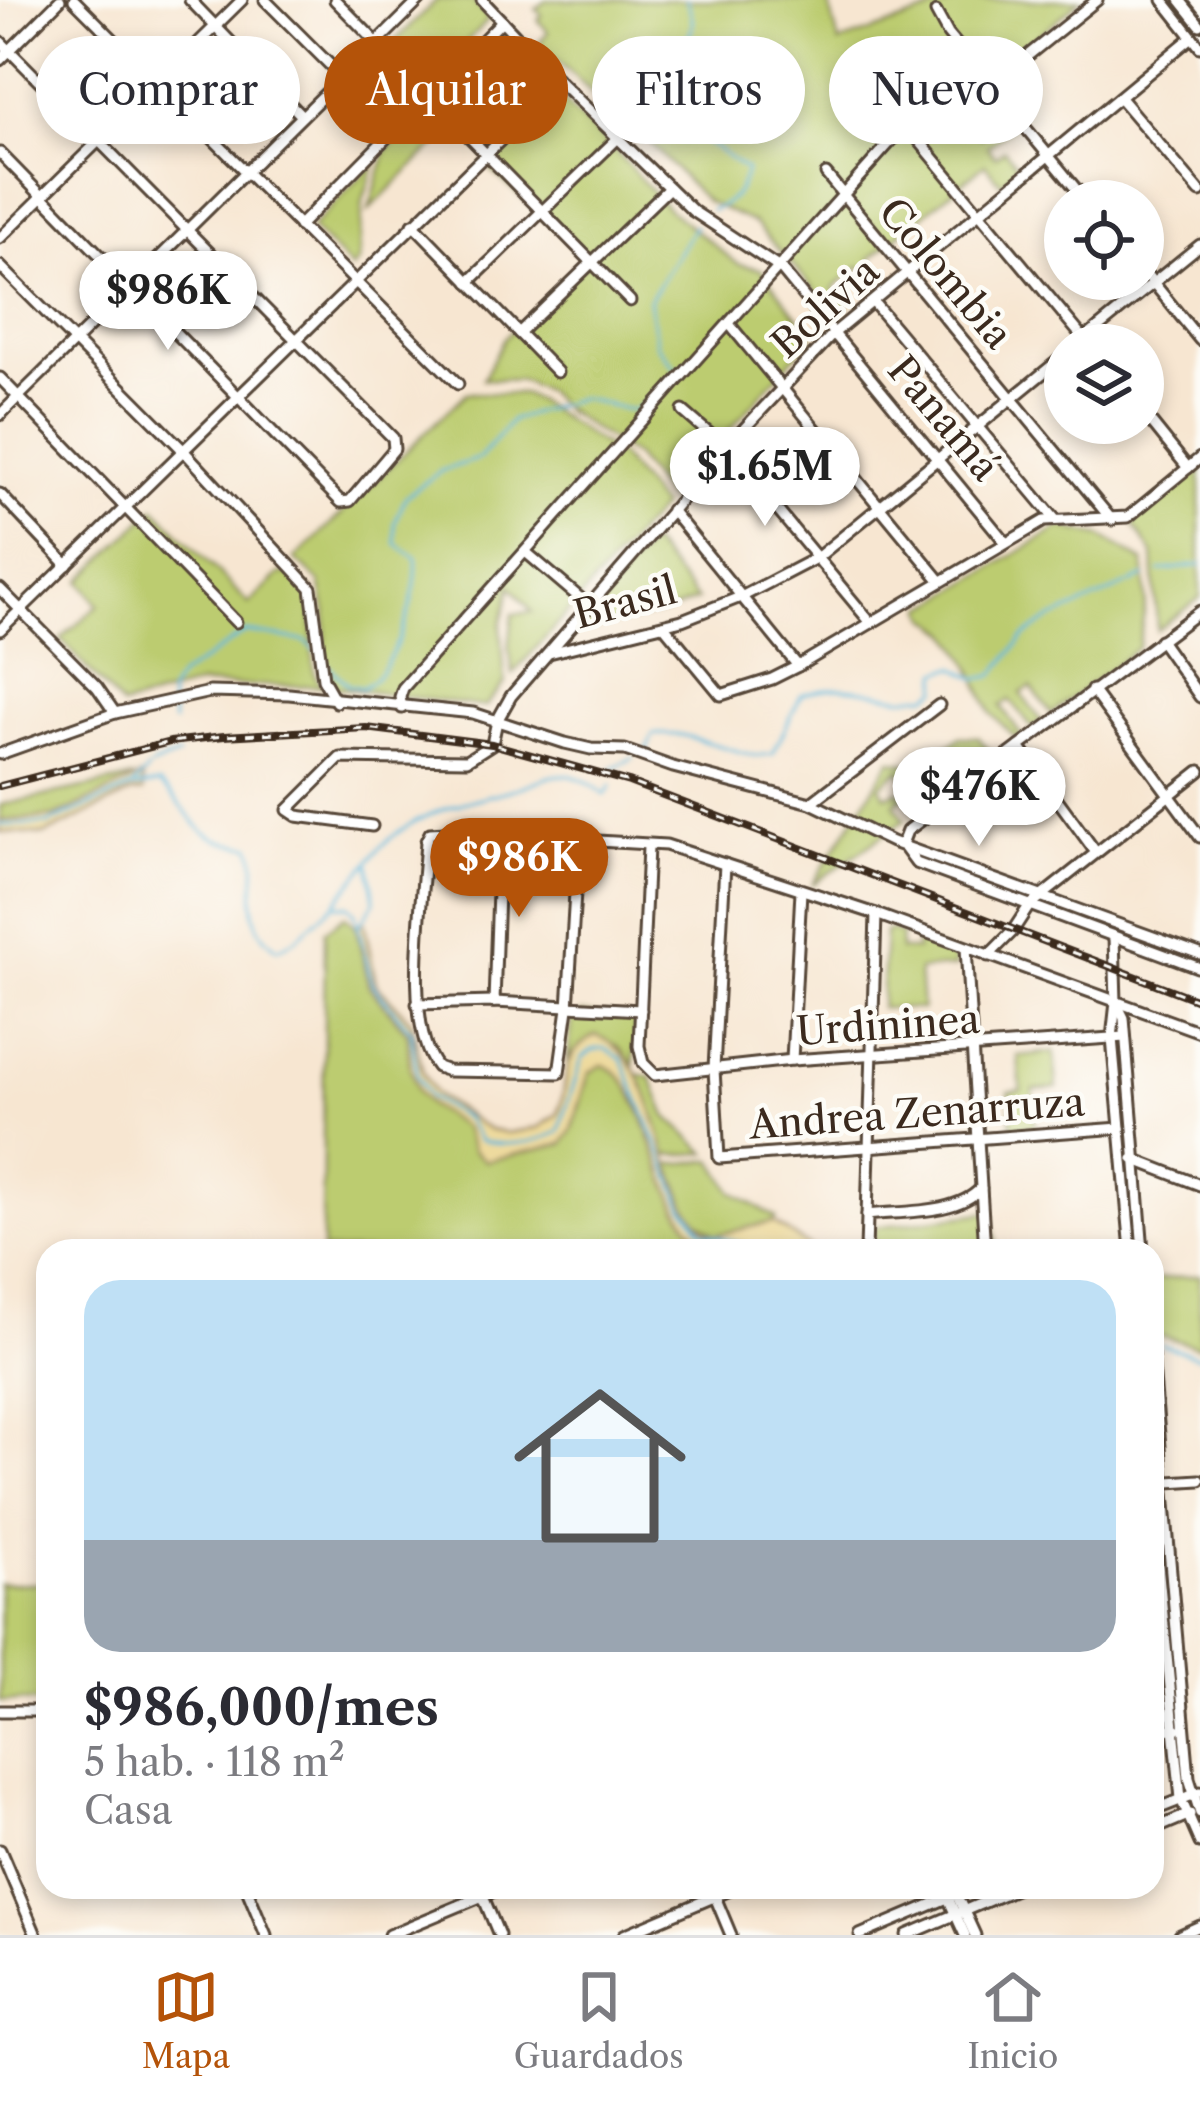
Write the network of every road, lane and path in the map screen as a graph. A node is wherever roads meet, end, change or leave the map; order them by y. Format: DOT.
graph roads {
  1 [pos="60,0"];
  2 [pos="74,0"];
  3 [pos="190,0"];
  4 [pos="242,0"];
  5 [pos="265,0"];
  6 [pos="335,0"];
  7 [pos="482,0"];
  8 [pos="1096,0"];
  9 [pos="1162,0"];
  10 [pos="415,2"];
  11 [pos="1187,2"];
  12 [pos="936,12"];
  13 [pos="1176,16"];
  14 [pos="502,21"];
  15 [pos="1200,25"];
  16 [pos="216,26"];
  17 [pos="110,36"];
  18 [pos="206,36"];
  19 [pos="371,36"];
  20 [pos="381,36"];
  21 [pos="487,36"];
  22 [pos="516,36"];
  23 [pos="950,36"];
  24 [pos="0,41"];
  25 [pos="1196,42"];
  26 [pos="1043,44"];
  27 [pos="10,51"];
  28 [pos="0,60"];
  29 [pos="324,60"];
  30 [pos="36,77"];
  31 [pos="568,90"];
  32 [pos="324,92"];
  33 [pos="1120,98"];
  34 [pos="592,113"];
  35 [pos="301,115"];
  36 [pos="96,144"];
  37 [pos="104,144"];
  38 [pos="217,144"];
  39 [pos="380,144"];
  40 [pos="475,144"];
  41 [pos="495,144"];
  42 [pos="612,144"];
  43 [pos="624,144"];
  44 [pos="891,144"];
  45 [pos="922,144"];
  46 [pos="1039,144"];
  47 [pos="0,154"];
  48 [pos="485,154"];
  49 [pos="1049,156"];
  50 [pos="245,172"];
  51 [pos="826,174"];
  52 [pos="1069,180"];
  53 [pos="669,188"];
  54 [pos="1200,192"];
  55 [pos="844,196"];
  56 [pos="43,197"];
  57 [pos="542,212"];
  58 [pos="978,214"];
  59 [pos="413,224"];
  60 [pos="299,226"];
  61 [pos="188,228"];
  62 [pos="0,238"];
  63 [pos="1200,245"];
  64 [pos="592,262"];
  65 [pos="0,266"];
  66 [pos="780,268"];
  67 [pos="1164,273"];
  68 [pos="907,274"];
  69 [pos="355,281"];
  70 [pos="469,282"];
  71 [pos="132,284"];
  72 [pos="1164,295"];
  73 [pos="1132,300"];
  74 [pos="630,301"];
  75 [pos="873,302"];
  76 [pos="1068,324"];
  77 [pos="1104,324"];
  78 [pos="730,325"];
  79 [pos="519,333"];
  80 [pos="834,333"];
  81 [pos="297,338"];
  82 [pos="75,340"];
  83 [pos="1200,340"];
  84 [pos="557,372"];
  85 [pos="1044,372"];
  86 [pos="0,378"];
  87 [pos="458,384"];
  88 [pos="781,387"];
  89 [pos="238,393"];
  90 [pos="19,396"];
  91 [pos="1011,398"];
  92 [pos="683,411"];
  93 [pos="0,415"];
  94 [pos="976,426"];
  95 [pos="1164,438"];
  96 [pos="726,448"];
  97 [pos="182,449"];
  98 [pos="939,457"];
  99 [pos="1200,458"];
  100 [pos="1188,468"];
  101 [pos="0,494"];
  102 [pos="878,506"];
  103 [pos="126,508"];
  104 [pos="671,510"];
  105 [pos="1054,518"];
  106 [pos="1112,520"];
  107 [pos="1006,543"];
  108 [pos="528,554"];
  109 [pos="818,557"];
  110 [pos="67,565"];
  111 [pos="940,580"];
  112 [pos="0,590"];
  113 [pos="743,596"];
  114 [pos="588,605"];
  115 [pos="20,610"];
  116 [pos="1200,611"];
  117 [pos="236,622"];
  118 [pos="871,622"];
  119 [pos="664,626"];
  120 [pos="0,630"];
  121 [pos="1160,640"];
  122 [pos="547,653"];
  123 [pos="798,666"];
  124 [pos="1092,690"];
  125 [pos="1200,697"];
  126 [pos="336,702"];
  127 [pos="938,705"];
  128 [pos="402,708"];
  129 [pos="115,713"];
  130 [pos="497,721"];
  131 [pos="1019,747"];
  132 [pos="0,754"];
  133 [pos="1200,771"];
  134 [pos="1170,795"];
  135 [pos="811,803"];
  136 [pos="372,826"];
  137 [pos="500,836"];
  138 [pos="1200,837"];
  139 [pos="578,843"];
  140 [pos="902,844"];
  141 [pos="648,847"];
  142 [pos="1095,851"];
  143 [pos="725,864"];
  144 [pos="800,891"];
  145 [pos="1040,896"];
  146 [pos="1029,906"];
  147 [pos="876,914"];
  148 [pos="1115,932"];
  149 [pos="966,948"];
  150 [pos="1200,954"];
  151 [pos="987,956"];
  152 [pos="1200,968"];
  153 [pos="494,1002"];
  154 [pos="1116,1002"];
  155 [pos="417,1004"];
  156 [pos="568,1008"];
  157 [pos="641,1010"];
  158 [pos="1200,1032"];
  159 [pos="1125,1037"];
  160 [pos="1112,1038"];
  161 [pos="973,1050"];
  162 [pos="872,1057"];
  163 [pos="792,1060"];
  164 [pos="714,1069"];
  165 [pos="1120,1128"];
  166 [pos="976,1138"];
  167 [pos="869,1147"];
  168 [pos="1128,1159"];
  169 [pos="1200,1185"];
  170 [pos="981,1188"];
  171 [pos="867,1215"];
  172 [pos="866,1239"];
  173 [pos="984,1239"];
  174 [pos="1131,1239"];
  175 [pos="1141,1239"];
  176 [pos="1200,1480"];
  177 [pos="1164,1483"];
  178 [pos="1164,1538"];
  179 [pos="1164,1644"];
  180 [pos="0,1711"];
  181 [pos="36,1711"];
  182 [pos="1183,1713"];
  183 [pos="1164,1714"];
  184 [pos="1170,1714"];
  185 [pos="1178,1729"];
  186 [pos="1164,1730"];
  187 [pos="1191,1796"];
  188 [pos="1197,1811"];
  189 [pos="1164,1825"];
  190 [pos="1200,1843"];
  191 [pos="0,1850"];
  192 [pos="251,1899"];
  193 [pos="466,1899"];
  194 [pos="484,1899"];
  195 [pos="699,1899"];
  196 [pos="716,1899"];
  197 [pos="934,1899"];
  198 [pos="954,1899"];
  199 [pos="992,1899"];
  200 [pos="960,1913"];
  201 [pos="1200,1926"];
  202 [pos="36,1935"];
  203 [pos="266,1935"];
  204 [pos="389,1935"];
  205 [pos="499,1935"];
  206 [pos="624,1935"];
  207 [pos="731,1935"];
  208 [pos="860,1935"];
  209 [pos="907,1935"];
  210 [pos="965,1935"];
  211 [pos="975,1935"];
  212 [pos="1180,1935"];
  1 -- 27 [label="street"];
  2 -- 17 [label="street"];
  3 -- 16 [label="street"];
  4 -- 16 [label="street"];
  5 -- 29 [label="street"];
  6 -- 19 [label="street"];
  7 -- 14 [label="street, Panamá"];
  8 -- 26 [label="street"];
  9 -- 13 [label="street"];
  10 -- 20 [label="street"];
  11 -- 13 [label="street"];
  11 -- 15 [label="street"];
  12 -- 23 [label="street"];
  13 -- 25 [label="street"];
  14 -- 21 [label="street"];
  14 -- 22 [label="street, Panamá"];
  16 -- 18 [label="street"];
  16 -- 35 [label="street"];
  24 -- 27 [label="street"];
  25 -- 33 [label="street, Bolivia"];
  27 -- 28 [label="street"];
  27 -- 30 [label="street"];
  31 -- 34 [label="street, Panamá"];
  32 -- 35 [label="street"];
  33 -- 49 [label="street, Bolivia"];
  33 -- 54 [label="street"];
  35 -- 50 [label="street"];
  36 -- 56 [label="street"];
  37 -- 61 [label="street"];
  38 -- 50 [label="street"];
  39 -- 60 [label="street"];
  40 -- 48 [label="street"];
  41 -- 48 [label="street"];
  42 -- 57 [label="street"];
  43 -- 53 [label="street, Panamá"];
  44 -- 55 [label="street"];
  45 -- 58 [label="street"];
  46 -- 49 [label="street"];
  47 -- 56 [label="street"];
  48 -- 57 [label="street"];
  48 -- 59 [label="street"];
  49 -- 52 [label="street"];
  49 -- 58 [label="street, Bolivia"];
  50 -- 60 [label="street"];
  50 -- 61 [label="street"];
  51 -- 55 [label="street, Colombia"];
  53 -- 64 [label="street"];
  53 -- 66 [label="street, Panamá"];
  55 -- 66 [label="street"];
  55 -- 68 [label="street, Colombia"];
  56 -- 62 [label="street"];
  56 -- 71 [label="street"];
  57 -- 64 [label="street"];
  57 -- 70 [label="street"];
  58 -- 68 [label="street, Bolivia"];
  58 -- 76 [label="street"];
  59 -- 69 [label="street"];
  59 -- 70 [label="street"];
  60 -- 69 [label="street"];
  61 -- 71 [label="street"];
  61 -- 81 [label="street"];
  63 -- 67 [label="street"];
  64 -- 74 [label="street"];
  64 -- 79 [label="street"];
  65 -- 82 [label="street"];
  66 -- 78 [label="street"];
  66 -- 80 [label="street, Panamá"];
  68 -- 75 [label="street, Bolivia"];
  68 -- 91 [label="street, Colombia"];
  69 -- 81 [label="street"];
  69 -- 87 [label="street"];
  70 -- 79 [label="street"];
  71 -- 82 [label="street"];
  71 -- 89 [label="street"];
  72 -- 83 [label="street"];
  73 -- 77 [label="street"];
  75 -- 80 [label="street, Bolivia"];
  75 -- 94 [label="street"];
  78 -- 88 [label="street"];
  78 -- 128 [label="street"];
  79 -- 84 [label="street"];
  80 -- 88 [label="street, Bolivia"];
  80 -- 98 [label="street, Panamá"];
  81 -- 89 [label="street"];
  81 -- 89 [label="street"];
  82 -- 90 [label="street"];
  82 -- 97 [label="street"];
  85 -- 91 [label="street, Brasil"];
  86 -- 90 [label="street"];
  88 -- 96 [label="street, Bolivia"];
  88 -- 102 [label="street"];
  89 -- 97 [label="street"];
  90 -- 93 [label="street"];
  90 -- 103 [label="street"];
  91 -- 94 [label="street, Brasil"];
  91 -- 106 [label="street, Colombia"];
  92 -- 96 [label="street"];
  94 -- 98 [label="street, Brasil"];
  94 -- 105 [label="street"];
  95 -- 100 [label="street"];
  96 -- 104 [label="street, Bolivia"];
  96 -- 109 [label="street"];
  97 -- 103 [label="street"];
  97 -- 126 [label="street"];
  98 -- 102 [label="street, Brasil"];
  98 -- 107 [label="street, Panamá"];
  99 -- 100 [label="street"];
  100 -- 106 [label="street"];
  101 -- 110 [label="street"];
  102 -- 109 [label="street, Brasil"];
  102 -- 111 [label="street"];
  103 -- 110 [label="street"];
  103 -- 117 [label="street"];
  104 -- 113 [label="street"];
  104 -- 114 [label="street, Bolivia"];
  105 -- 106 [label="street"];
  105 -- 107 [label="street"];
  107 -- 111 [label="street"];
  108 -- 114 [label="street"];
  109 -- 113 [label="street, Brasil"];
  109 -- 118 [label="street"];
  110 -- 115 [label="street"];
  111 -- 118 [label="street"];
  112 -- 115 [label="street"];
  113 -- 119 [label="street, Brasil"];
  113 -- 123 [label="street"];
  114 -- 122 [label="street, Bolivia"];
  115 -- 120 [label="street"];
  115 -- 129 [label="street"];
  116 -- 121 [label="street"];
  118 -- 123 [label="street"];
  119 -- 122 [label="street, Brasil"];
  119 -- 123 [label="street"];
  121 -- 124 [label="street"];
  121 -- 125 [label="street"];
  122 -- 130 [label="street, Bolivia"];
  124 -- 131 [label="street"];
  124 -- 134 [label="street"];
  126 -- 128 [label="street"];
  126 -- 129 [label="street"];
  127 -- 135 [label="street"];
  128 -- 130 [label="street"];
  129 -- 132 [label="street"];
  130 -- 135 [label="street"];
  130 -- 136 [label="street, Bolivia"];
  131 -- 140 [label="street"];
  131 -- 142 [label="street"];
  133 -- 134 [label="street"];
  134 -- 138 [label="street"];
  134 -- 142 [label="street"];
  135 -- 140 [label="street"];
  137 -- 139 [label="street"];
  137 -- 153 [label="street"];
  137 -- 155 [label="street"];
  139 -- 141 [label="street"];
  139 -- 156 [label="street"];
  140 -- 145 [label="street"];
  140 -- 146 [label="street"];
  141 -- 143 [label="street"];
  141 -- 157 [label="street"];
  142 -- 145 [label="street"];
  143 -- 144 [label="street"];
  143 -- 164 [label="street"];
  144 -- 147 [label="street"];
  144 -- 163 [label="street"];
  145 -- 146 [label="street"];
  145 -- 148 [label="street"];
  146 -- 148 [label="street"];
  146 -- 151 [label="street"];
  147 -- 149 [label="street"];
  147 -- 162 [label="street"];
  148 -- 150 [label="street"];
  148 -- 152 [label="street"];
  148 -- 154 [label="street"];
  149 -- 151 [label="street"];
  149 -- 161 [label="street"];
  151 -- 154 [label="street"];
  153 -- 155 [label="street"];
  153 -- 156 [label="street"];
  154 -- 158 [label="street"];
  154 -- 159 [label="street"];
  154 -- 160 [label="street"];
  155 -- 156 [label="street"];
  156 -- 157 [label="street"];
  157 -- 164 [label="street, Urdininea"];
  159 -- 160 [label="street, Urdininea"];
  159 -- 168 [label="street"];
  160 -- 161 [label="street, Urdininea"];
  160 -- 165 [label="street"];
  161 -- 162 [label="street, Urdininea"];
  161 -- 166 [label="street"];
  162 -- 163 [label="street, Urdininea"];
  162 -- 167 [label="street"];
  163 -- 164 [label="street, Urdininea"];
  164 -- 167 [label="street, Andrea Zenarruza"];
  165 -- 166 [label="street, Andrea Zenarruza"];
  165 -- 168 [label="street"];
  166 -- 167 [label="street, Andrea Zenarruza"];
  166 -- 170 [label="street"];
  167 -- 171 [label="street"];
  168 -- 169 [label="street, Andrea Zenarruza"];
  168 -- 174 [label="street"];
  168 -- 175 [label="street"];
  170 -- 171 [label="street"];
  170 -- 173 [label="street"];
  171 -- 172 [label="street"];
  176 -- 177 [label="street"];
  178 -- 182 [label="street"];
  179 -- 184 [label="street"];
  180 -- 181 [label="street"];
  182 -- 184 [label="street"];
  182 -- 185 [label="street"];
  183 -- 184 [label="street"];
  184 -- 185 [label="street"];
  185 -- 186 [label="street"];
  185 -- 187 [label="street"];
  187 -- 188 [label="street"];
  188 -- 189 [label="street"];
  188 -- 190 [label="street"];
  191 -- 202 [label="street"];
  192 -- 203 [label="street"];
  193 -- 204 [label="street"];
  194 -- 205 [label="street"];
  195 -- 206 [label="street"];
  196 -- 207 [label="street"];
  197 -- 208 [label="street"];
  198 -- 200 [label="street"];
  199 -- 200 [label="street"];
  200 -- 209 [label="street"];
  200 -- 210 [label="street"];
  200 -- 211 [label="street"];
  201 -- 212 [label="street"];
}
